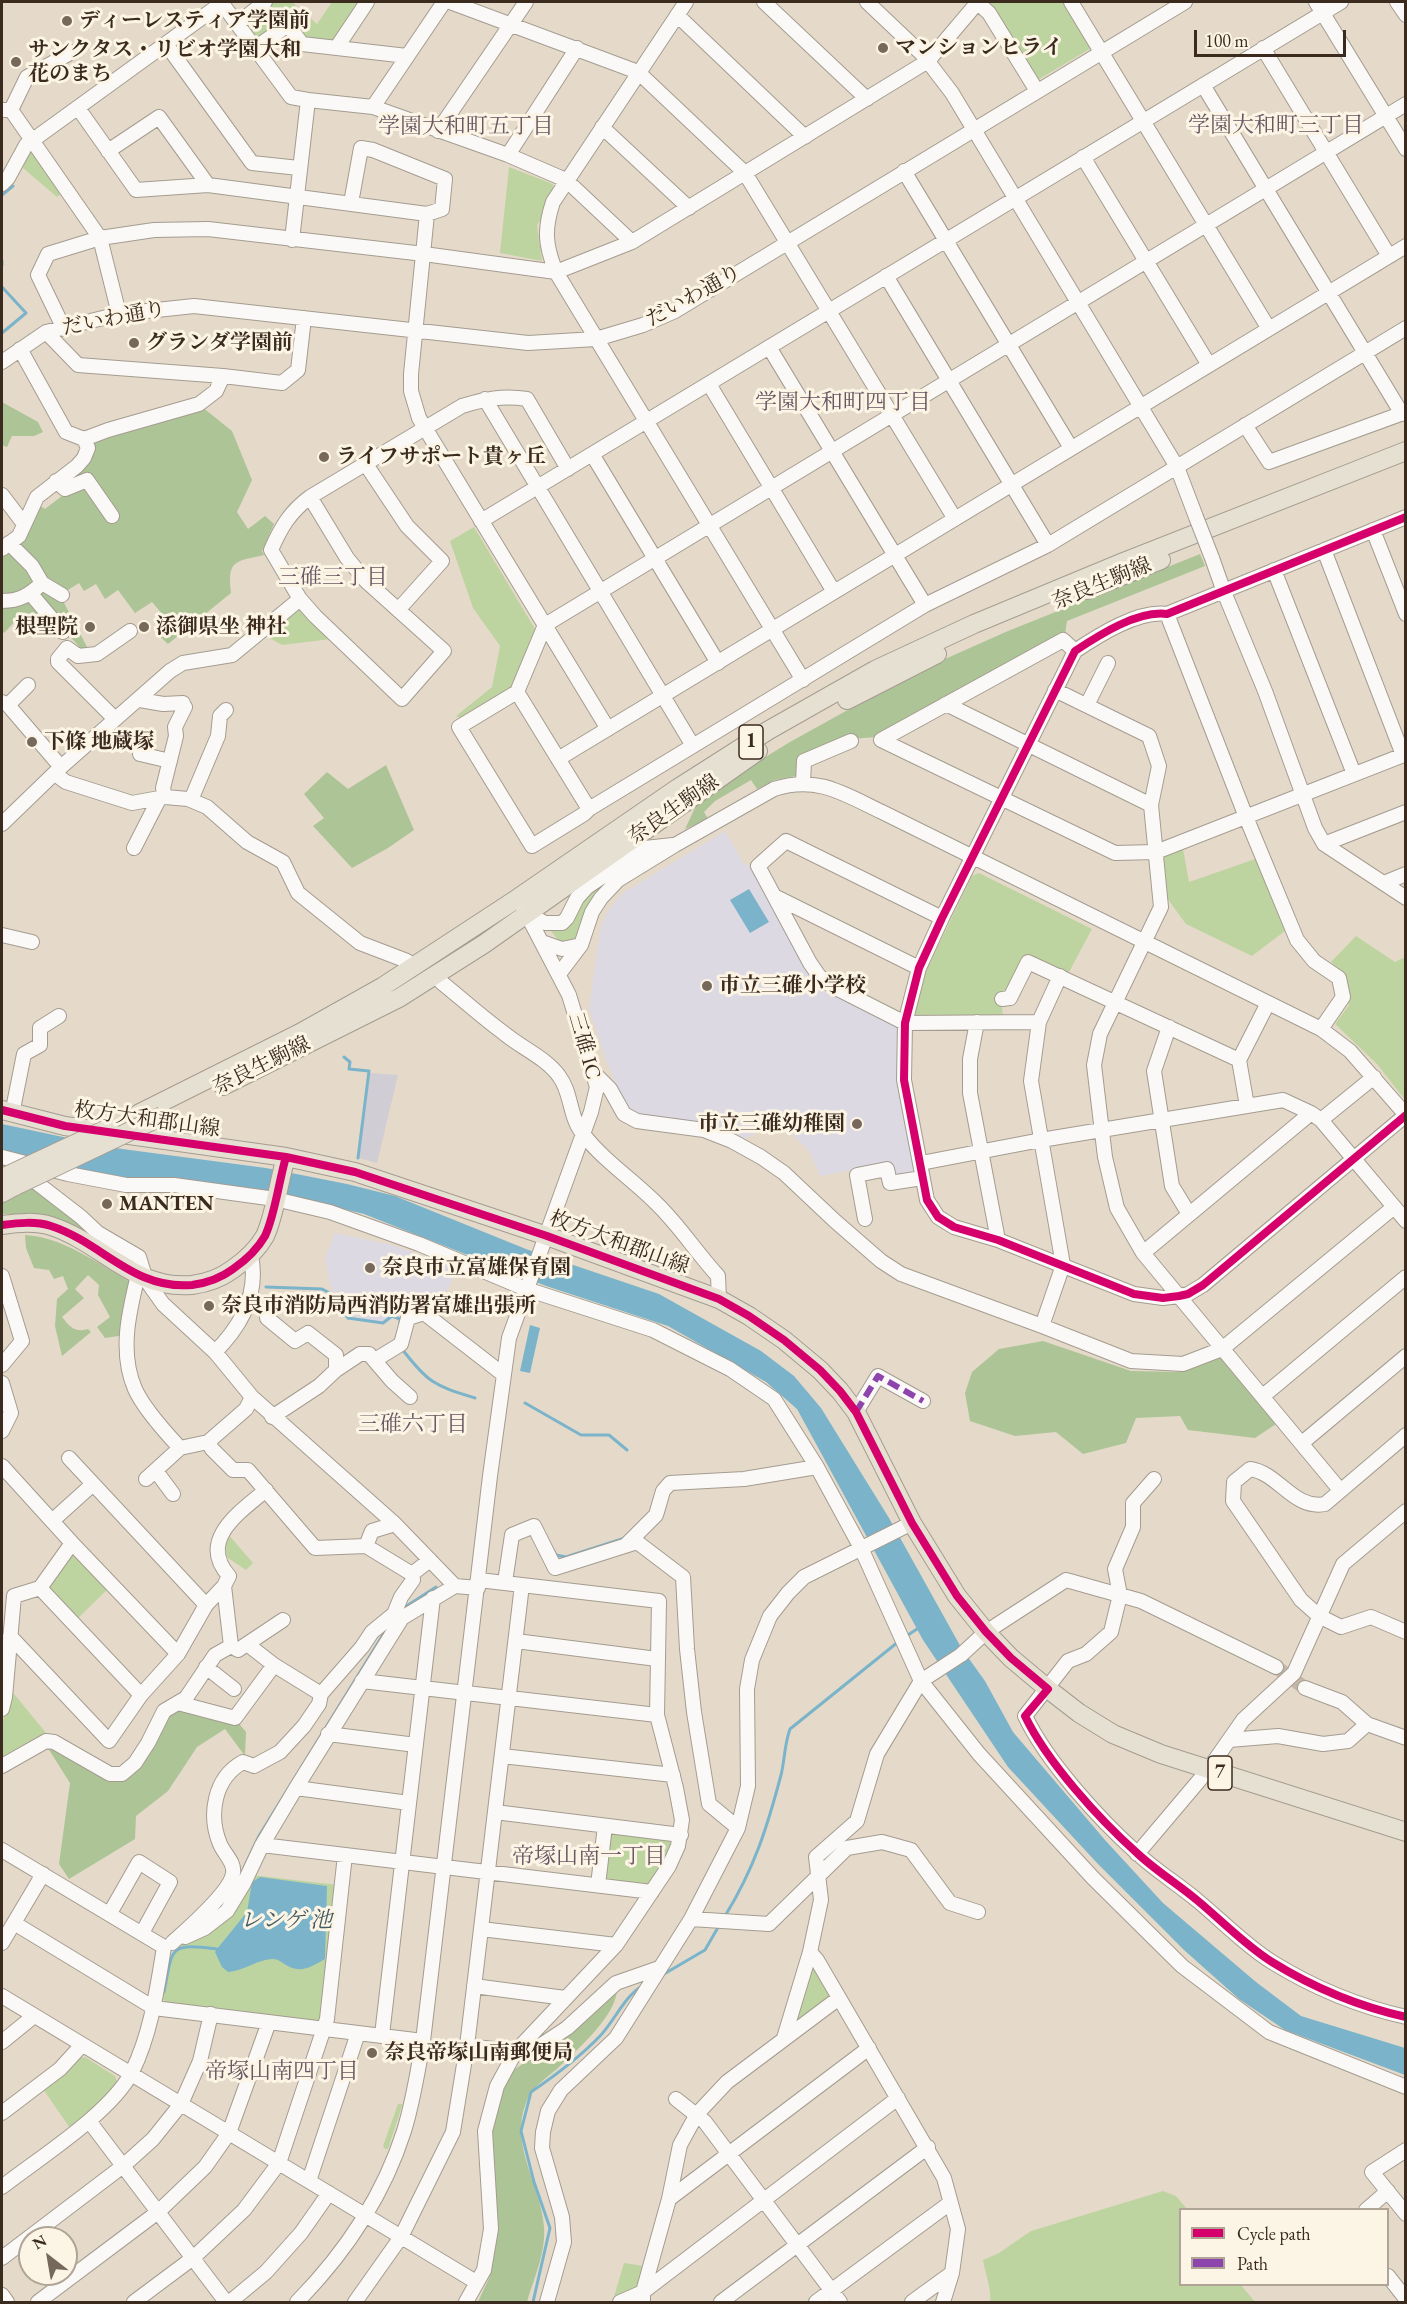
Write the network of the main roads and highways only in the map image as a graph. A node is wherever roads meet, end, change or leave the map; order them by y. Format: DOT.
graph roads {
  1 [pos="1406,451"];
  2 [pos="1406,464"];
  3 [pos="522,906"];
  4 [pos="7,1112"];
  5 [pos="284,1164"];
  6 [pos="5,1184"];
  7 [pos="2,1225"];
  8 [pos="1406,1832"];
  1 -- 3 [label="main road, 奈良生駒線 / 1"];
  2 -- 3 [label="main road, 奈良生駒線 / 1"];
  3 -- 6 [label="main road, 奈良生駒線 / 1, bridge"];
  3 -- 6 [label="main road, 奈良生駒線 / 1, bridge"];
  4 -- 5 [label="main road, 枚方大和郡山線 / 7"];
  5 -- 7 [label="main road"];
  5 -- 8 [label="main road, 枚方大和郡山線 / 7"];
}
